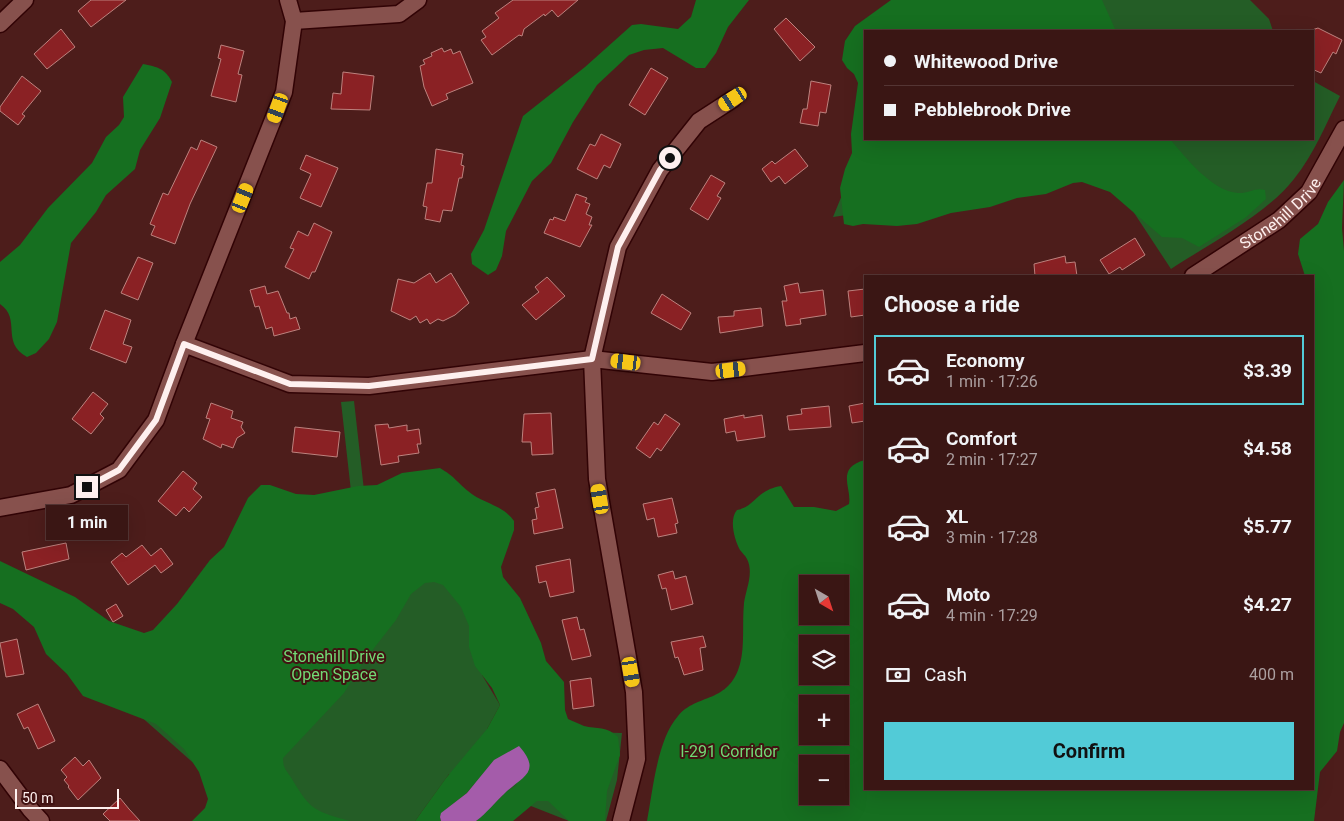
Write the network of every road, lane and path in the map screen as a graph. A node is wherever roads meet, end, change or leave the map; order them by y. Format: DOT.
graph roads {
  1 [pos="25,0"];
  2 [pos="288,0"];
  3 [pos="418,0"];
  4 [pos="294,21"];
  5 [pos="0,24"];
  6 [pos="733,99"];
  7 [pos="1344,129"];
  8 [pos="1195,275"];
  9 [pos="184,344"];
  10 [pos="864,354"];
  11 [pos="592,359"];
  12 [pos="0,508"];
  13 [pos="0,769"];
  14 [pos="42,821"];
  15 [pos="621,821"];
  1 -- 5 [label="street"];
  2 -- 4 [label="street"];
  3 -- 4 [label="street"];
  4 -- 9 [label="street"];
  6 -- 11 [label="street"];
  7 -- 8 [label="street, Stonehill Drive"];
  9 -- 11 [label="street"];
  9 -- 12 [label="street"];
  10 -- 11 [label="street"];
  11 -- 15 [label="street"];
  13 -- 14 [label="street"];
}
